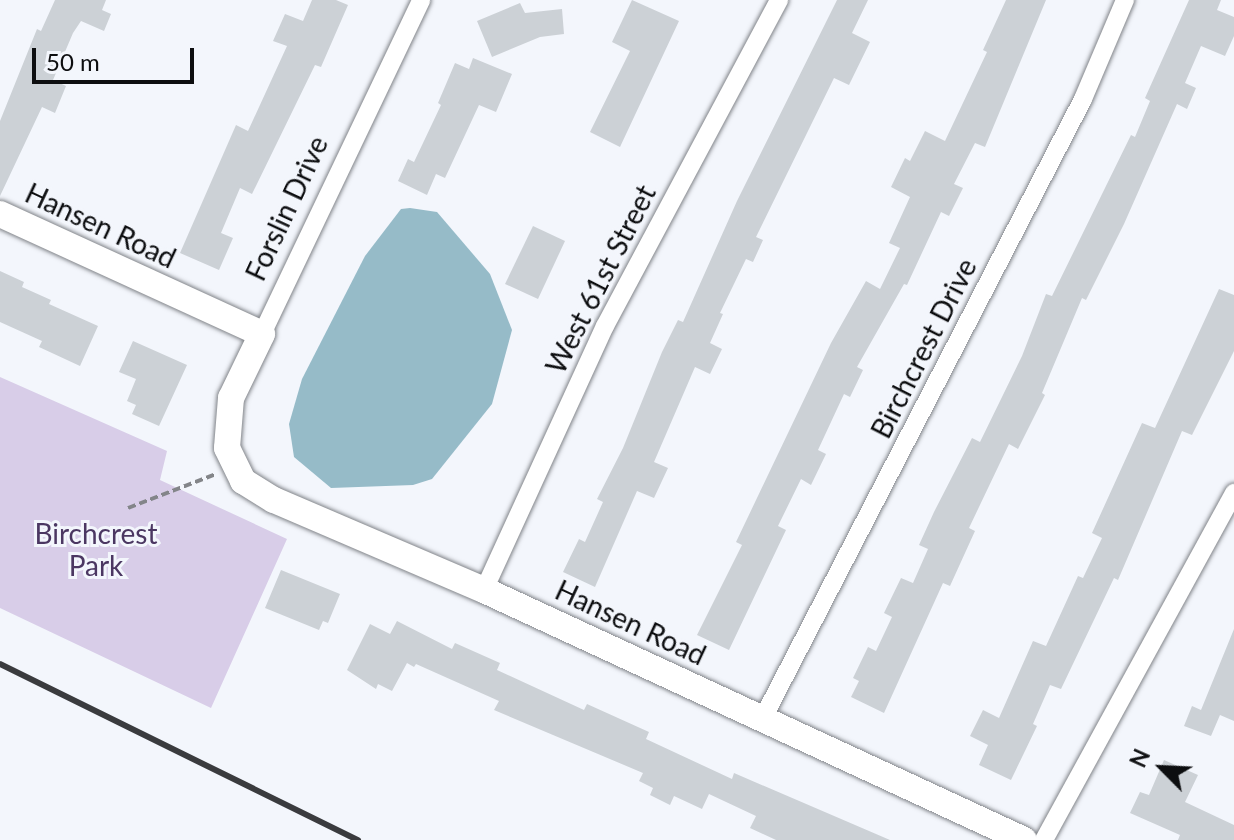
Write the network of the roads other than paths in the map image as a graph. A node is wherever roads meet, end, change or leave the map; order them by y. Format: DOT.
graph roads {
  1 [pos="421,0"];
  2 [pos="779,0"];
  3 [pos="1125,0"];
  4 [pos="0,214"];
  5 [pos="262,334"];
  6 [pos="227,448"];
  7 [pos="1234,493"];
  8 [pos="484,590"];
  9 [pos="763,718"];
  10 [pos="1024,840"];
  11 [pos="1044,840"];
  1 -- 5 [label="street, Forslin Drive"];
  2 -- 8 [label="street, West 61st Street"];
  3 -- 9 [label="street, Birchcrest Drive"];
  4 -- 5 [label="street, Hansen Road"];
  5 -- 6 [label="street, Forslin Drive"];
  6 -- 8 [label="street, Hansen Road"];
  7 -- 11 [label="street"];
  8 -- 9 [label="street, Hansen Road"];
  9 -- 10 [label="street, Hansen Road"];
}
